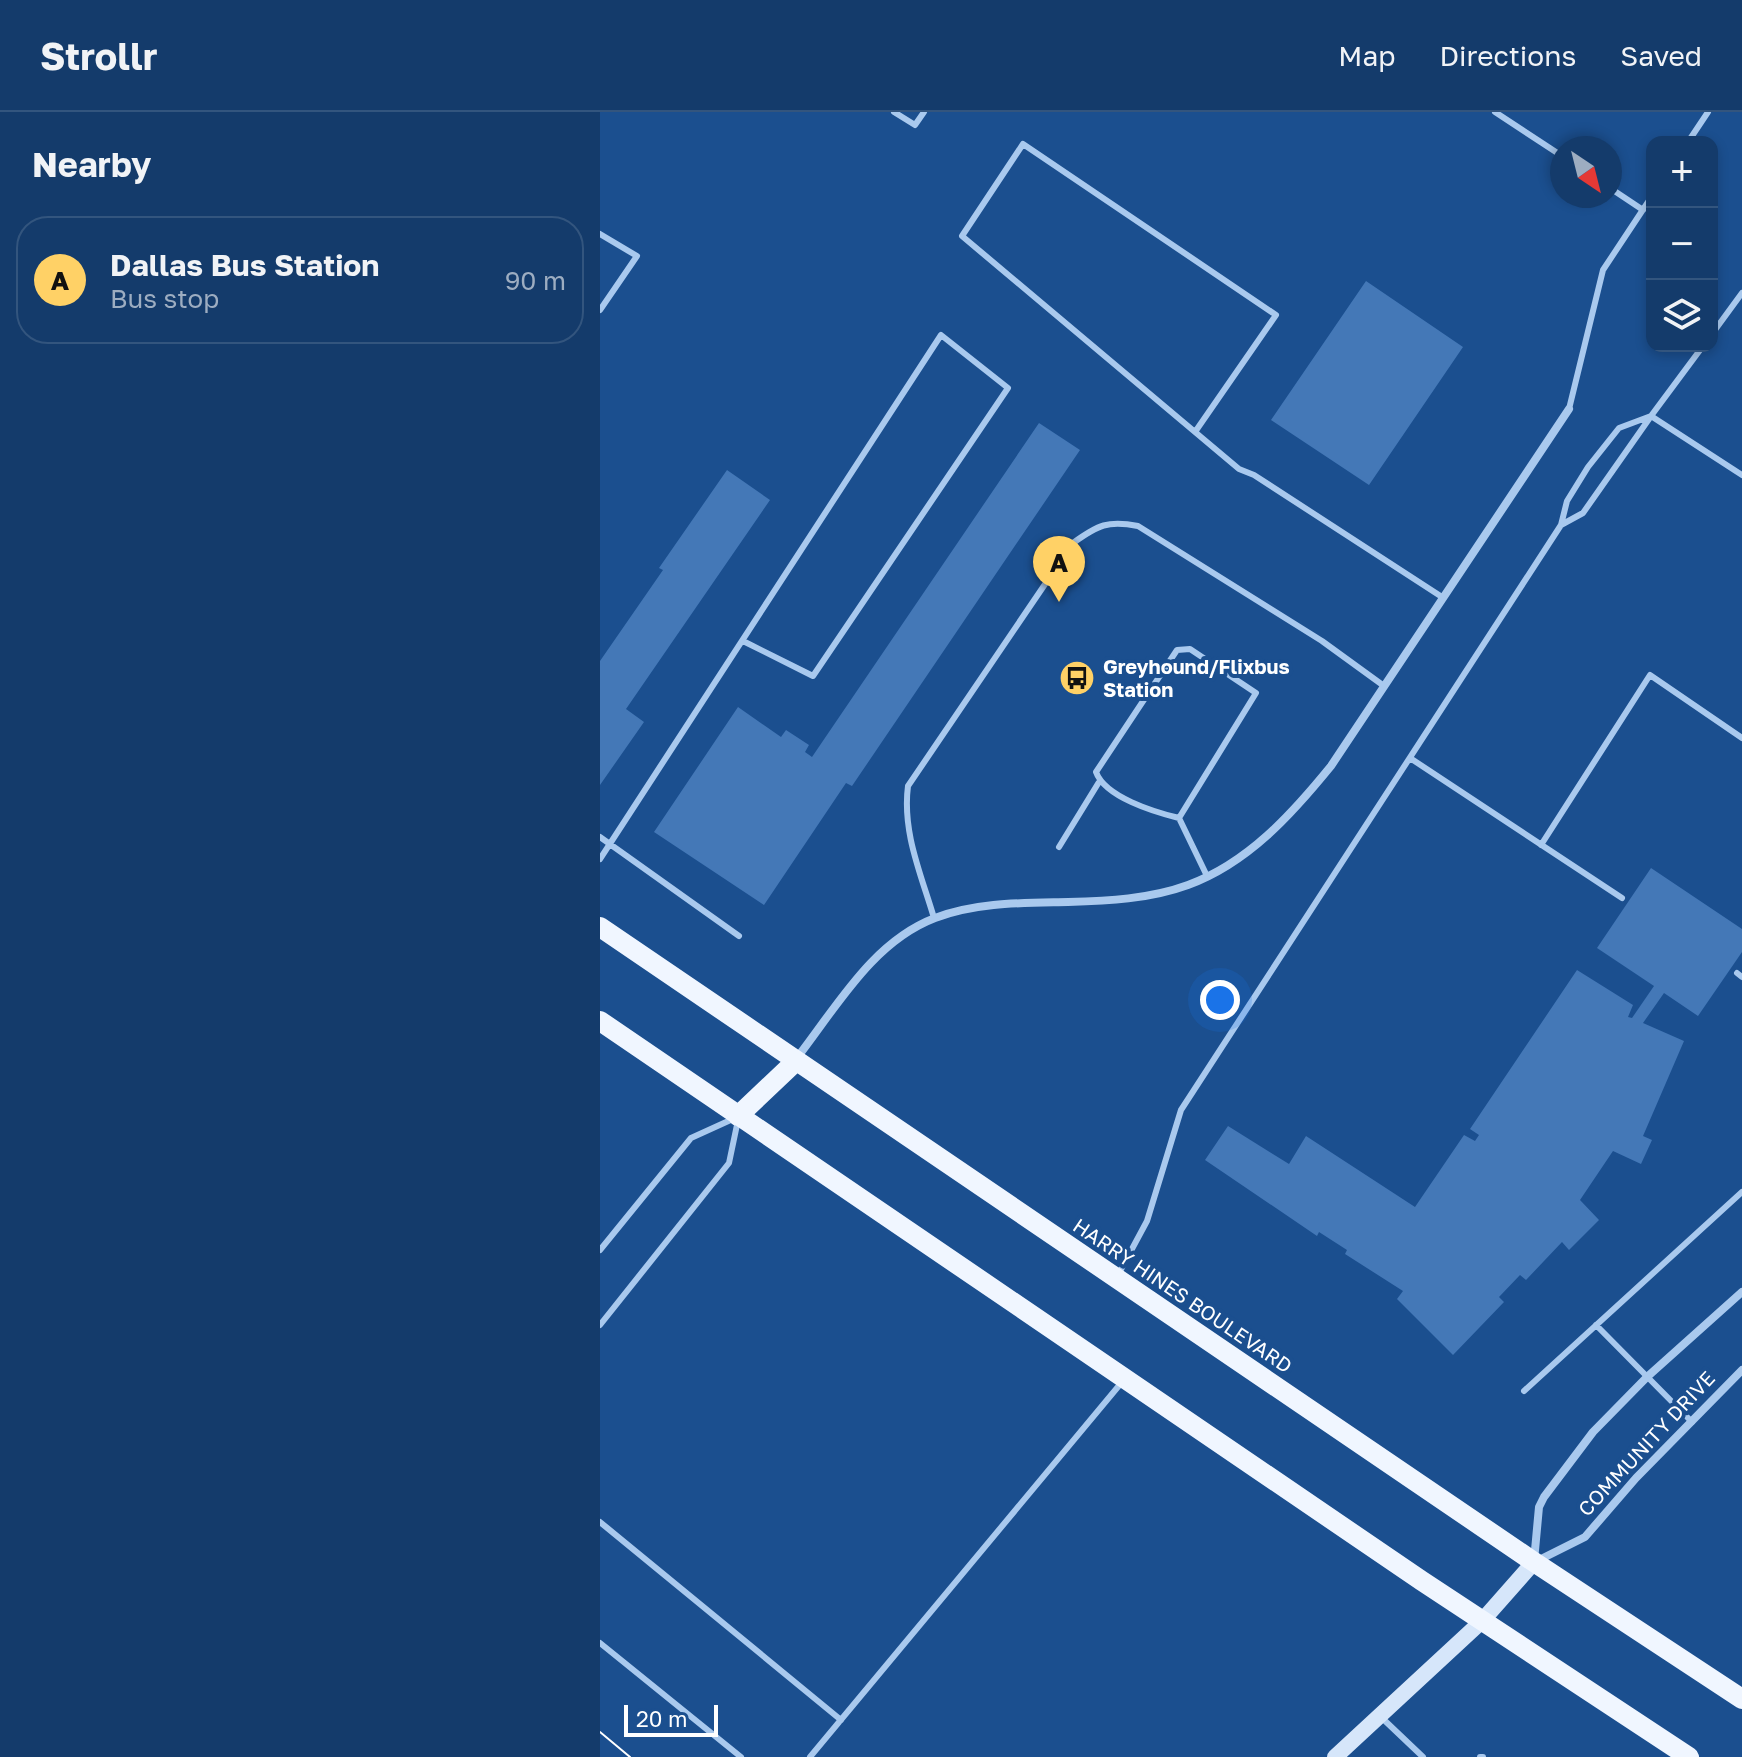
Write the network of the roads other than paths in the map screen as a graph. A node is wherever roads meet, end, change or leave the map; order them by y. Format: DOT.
graph roads {
  1 [pos="894,112"];
  2 [pos="924,112"];
  3 [pos="1495,112"];
  4 [pos="1708,112"];
  5 [pos="1692,136"];
  6 [pos="1550,148"];
  7 [pos="1622,196"];
  8 [pos="1646,205"];
  9 [pos="1643,210"];
  10 [pos="600,234"];
  11 [pos="1742,293"];
  12 [pos="600,310"];
  13 [pos="1718,326"];
  14 [pos="1699,352"];
  15 [pos="1569,409"];
  16 [pos="1651,416"];
  17 [pos="1195,432"];
  18 [pos="1742,475"];
  19 [pos="1561,525"];
  20 [pos="1442,597"];
  21 [pos="743,641"];
  22 [pos="1384,686"];
  23 [pos="1742,738"];
  24 [pos="1410,758"];
  25 [pos="1099,782"];
  26 [pos="1179,818"];
  27 [pos="600,837"];
  28 [pos="610,844"];
  29 [pos="1541,845"];
  30 [pos="1059,847"];
  31 [pos="600,859"];
  32 [pos="1207,876"];
  33 [pos="1622,898"];
  34 [pos="934,918"];
  35 [pos="600,927"];
  36 [pos="739,936"];
  37 [pos="600,1021"];
  38 [pos="795,1062"];
  39 [pos="738,1116"];
  40 [pos="1742,1192"];
  41 [pos="600,1250"];
  42 [pos="1117,1279"];
  43 [pos="1742,1292"];
  44 [pos="600,1325"];
  45 [pos="1596,1325"];
  46 [pos="1742,1370"];
  47 [pos="1647,1377"];
  48 [pos="1124,1379"];
  49 [pos="1524,1391"];
  50 [pos="1693,1422"];
  51 [pos="600,1522"];
  52 [pos="1534,1562"];
  53 [pos="1482,1621"];
  54 [pos="600,1643"];
  55 [pos="1742,1699"];
  56 [pos="1380,1715"];
  57 [pos="841,1720"];
  58 [pos="741,1757"];
  59 [pos="810,1757"];
  60 [pos="1335,1757"];
  61 [pos="1423,1757"];
  62 [pos="1689,1757"];
  1 -- 2 [label="lane"];
  3 -- 6 [label="lane"];
  4 -- 5 [label="lane"];
  7 -- 9 [label="lane"];
  8 -- 9 [label="lane"];
  9 -- 15 [label="lane"];
  10 -- 12 [label="lane"];
  11 -- 13 [label="lane"];
  14 -- 16 [label="lane"];
  15 -- 20 [label="street"];
  16 -- 18 [label="lane"];
  16 -- 19 [label="lane"];
  16 -- 19 [label="lane"];
  17 -- 17 [label="lane"];
  17 -- 20 [label="lane"];
  19 -- 24 [label="lane"];
  20 -- 22 [label="street"];
  21 -- 21 [label="lane"];
  21 -- 28 [label="lane"];
  22 -- 32 [label="street"];
  22 -- 34 [label="lane"];
  23 -- 29 [label="lane"];
  24 -- 29 [label="lane"];
  24 -- 42 [label="lane"];
  25 -- 26 [label="lane"];
  25 -- 26 [label="lane"];
  25 -- 30 [label="lane"];
  26 -- 32 [label="lane"];
  27 -- 28 [label="lane"];
  28 -- 31 [label="lane"];
  28 -- 36 [label="lane"];
  29 -- 33 [label="lane"];
  32 -- 34 [label="street"];
  34 -- 38 [label="street"];
  35 -- 38 [label="main road, HARRY HINES BOULEVARD"];
  37 -- 39 [label="main road"];
  38 -- 39 [label="main road"];
  38 -- 42 [label="main road, HARRY HINES BOULEVARD"];
  39 -- 41 [label="lane"];
  39 -- 44 [label="lane"];
  39 -- 48 [label="main road"];
  40 -- 45 [label="lane"];
  42 -- 52 [label="main road, HARRY HINES BOULEVARD"];
  43 -- 47 [label="street, COMMUNITY DRIVE"];
  45 -- 47 [label="lane"];
  45 -- 49 [label="lane"];
  46 -- 50 [label="street, COMMUNITY DRIVE"];
  47 -- 50 [label="lane"];
  47 -- 52 [label="street, COMMUNITY DRIVE"];
  48 -- 53 [label="main road"];
  48 -- 57 [label="lane"];
  50 -- 52 [label="street, COMMUNITY DRIVE"];
  51 -- 57 [label="lane"];
  52 -- 53 [label="street, COMMUNITY DRIVE"];
  52 -- 55 [label="main road, HARRY HINES BOULEVARD"];
  53 -- 56 [label="street, COMMUNITY DRIVE"];
  53 -- 62 [label="main road"];
  54 -- 58 [label="lane"];
  56 -- 60 [label="street, COMMUNITY DRIVE"];
  56 -- 61 [label="lane"];
  57 -- 59 [label="lane"];
}
